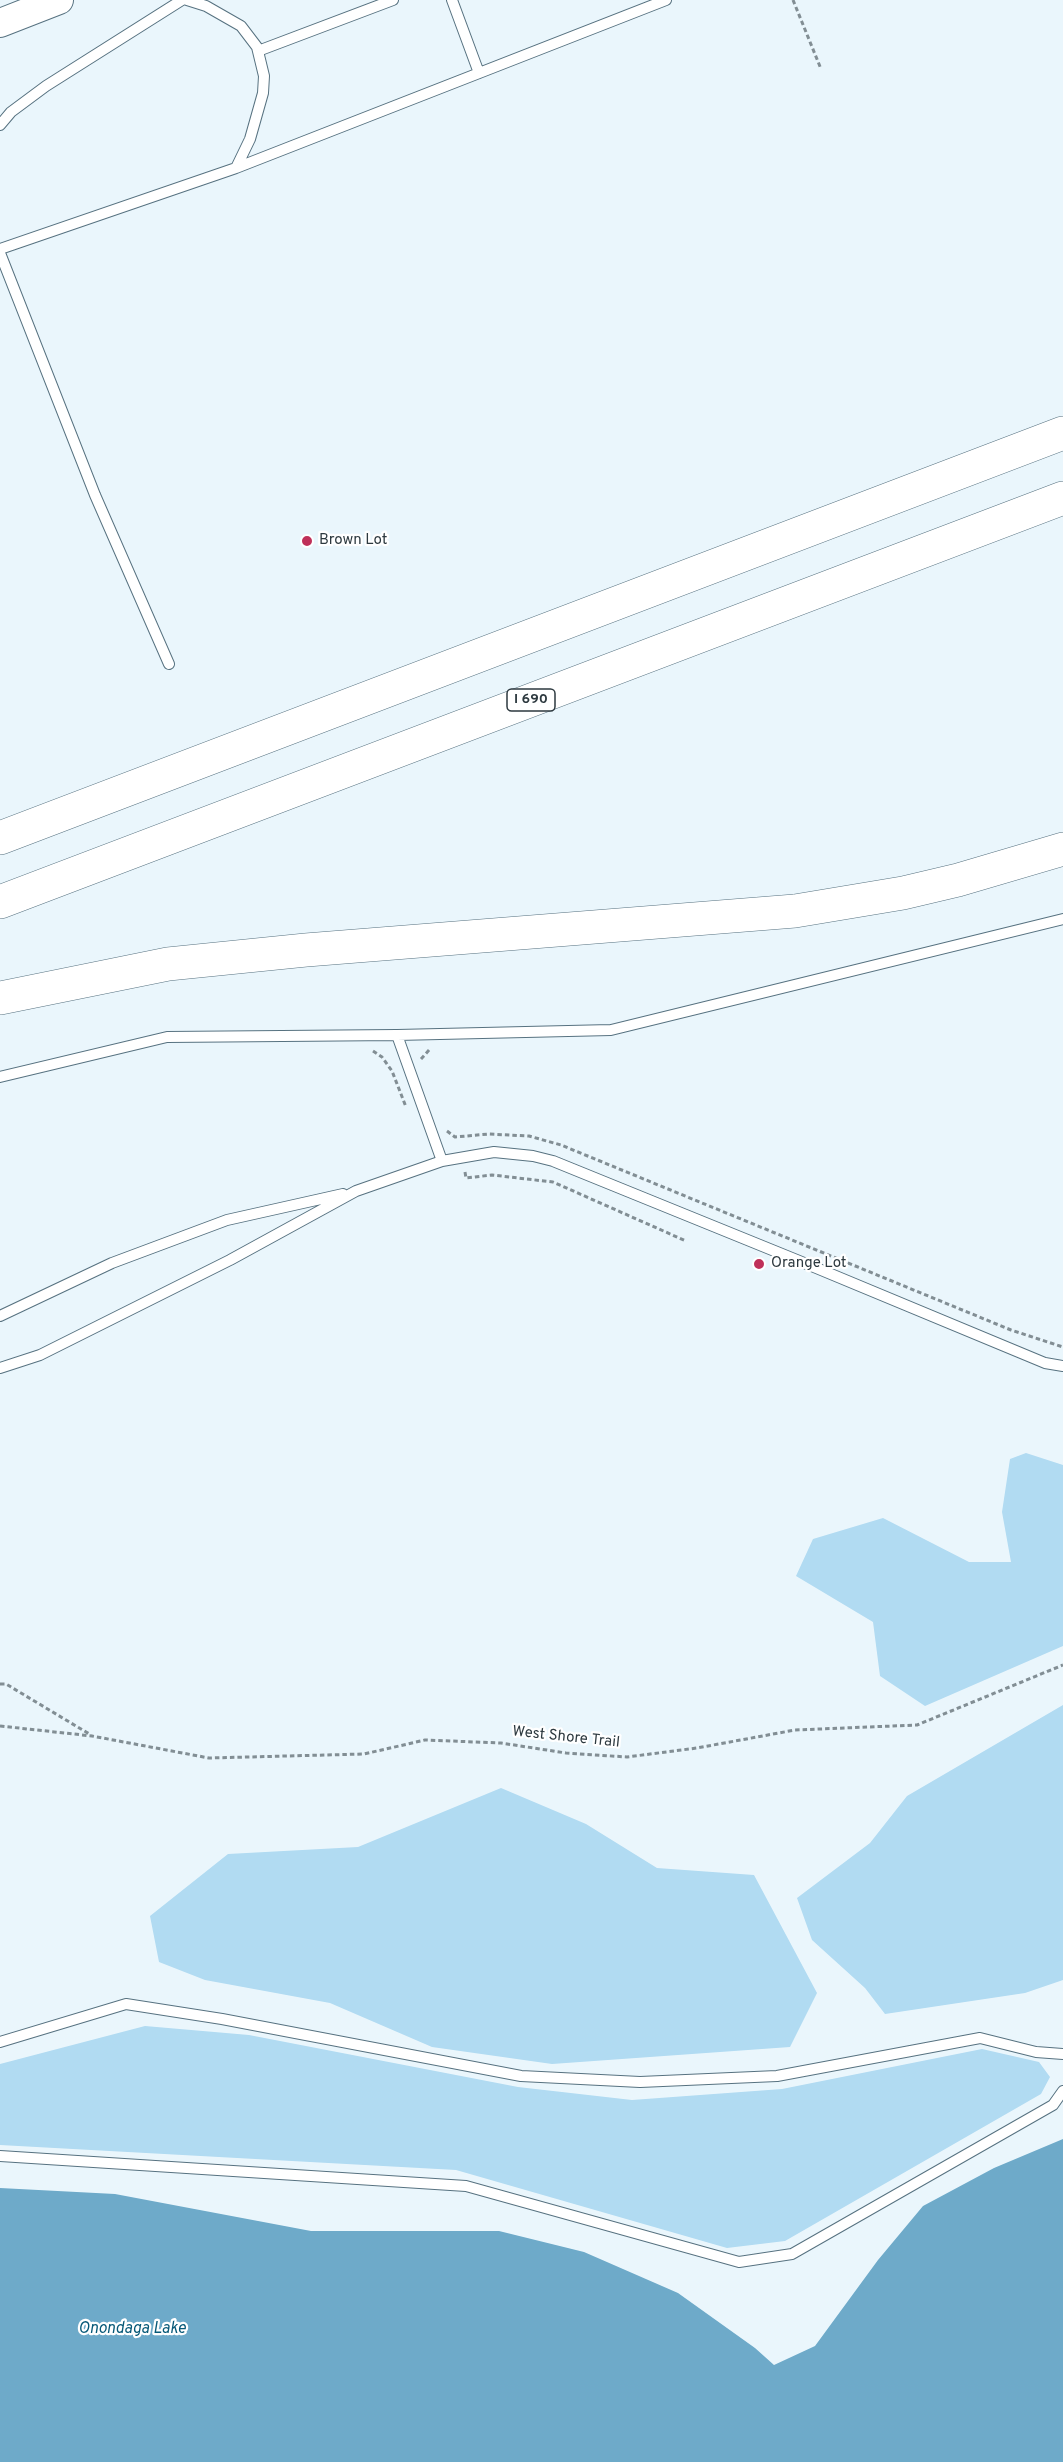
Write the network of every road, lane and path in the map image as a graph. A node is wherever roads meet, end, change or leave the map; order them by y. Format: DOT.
graph roads {
  1 [pos="59,0"];
  2 [pos="182,0"];
  3 [pos="187,0"];
  4 [pos="393,0"];
  5 [pos="452,0"];
  6 [pos="666,0"];
  7 [pos="793,0"];
  8 [pos="0,23"];
  9 [pos="258,51"];
  10 [pos="821,69"];
  11 [pos="479,73"];
  12 [pos="0,125"];
  13 [pos="236,168"];
  14 [pos="0,251"];
  15 [pos="1063,433"];
  16 [pos="1063,498"];
  17 [pos="169,664"];
  18 [pos="9,832"];
  19 [pos="1063,849"];
  20 [pos="0,902"];
  21 [pos="1063,920"];
  22 [pos="0,998"];
  23 [pos="397,1035"];
  24 [pos="0,1077"];
  25 [pos="455,1137"];
  26 [pos="461,1157"];
  27 [pos="442,1161"];
  28 [pos="356,1191"];
  29 [pos="686,1240"];
  30 [pos="0,1316"];
  31 [pos="1063,1366"];
  32 [pos="0,1368"];
  33 [pos="1063,1665"];
  34 [pos="0,1684"];
  35 [pos="0,1726"];
  36 [pos="92,1736"];
  37 [pos="0,2042"];
  38 [pos="1063,2054"];
  39 [pos="1063,2091"];
  40 [pos="0,2156"];
  1 -- 8 [label="main road"];
  2 -- 12 [label="lane"];
  3 -- 9 [label="lane"];
  4 -- 9 [label="lane"];
  5 -- 11 [label="lane"];
  6 -- 11 [label="lane"];
  7 -- 10 [label="path"];
  9 -- 13 [label="lane"];
  11 -- 13 [label="lane"];
  13 -- 14 [label="lane"];
  14 -- 17 [label="lane"];
  15 -- 18 [label="highway"];
  16 -- 20 [label="highway, I 690"];
  19 -- 22 [label="highway"];
  21 -- 23 [label="lane"];
  23 -- 24 [label="lane"];
  23 -- 27 [label="lane"];
  25 -- 26 [label="path"];
  26 -- 27 [label="lane"];
  26 -- 29 [label="path"];
  26 -- 31 [label="lane"];
  27 -- 28 [label="lane"];
  28 -- 30 [label="lane"];
  28 -- 32 [label="lane"];
  33 -- 36 [label="path, West Shore Trail"];
  34 -- 36 [label="path, West Shore Trail"];
  35 -- 36 [label="path, West Shore Trail"];
  37 -- 38 [label="lane"];
  39 -- 40 [label="lane"];
}
